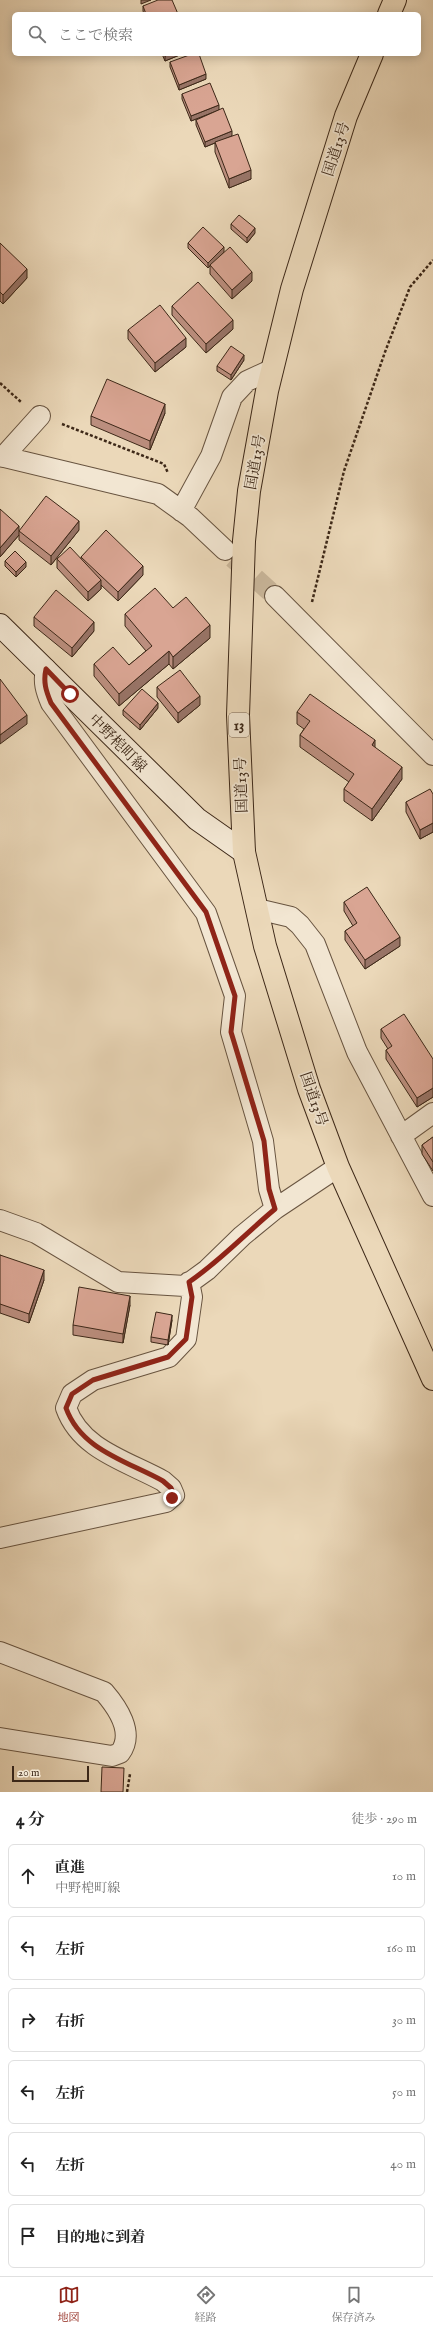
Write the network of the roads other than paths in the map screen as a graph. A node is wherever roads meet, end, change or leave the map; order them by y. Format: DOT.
graph roads {
  1 [pos="395,0"];
  2 [pos="390,12"];
  3 [pos="371,56"];
  4 [pos="273,369"];
  5 [pos="40,416"];
  6 [pos="2,456"];
  7 [pos="176,507"];
  8 [pos="225,550"];
  9 [pos="275,596"];
  10 [pos="0,625"];
  11 [pos="46,669"];
  12 [pos="433,755"];
  13 [pos="244,852"];
  14 [pos="257,909"];
  15 [pos="433,1113"];
  16 [pos="401,1136"];
  17 [pos="338,1167"];
  18 [pos="433,1196"];
  19 [pos="275,1209"];
  20 [pos="0,1220"];
  21 [pos="189,1282"];
  22 [pos="433,1379"];
  23 [pos="0,1538"];
  24 [pos="0,1652"];
  25 [pos="0,1738"];
  1 -- 2 [label="highway"];
  3 -- 4 [label="highway, 国道13号 / 13"];
  4 -- 7 [label="street"];
  4 -- 13 [label="highway, 国道13号 / 13"];
  5 -- 6 [label="street"];
  6 -- 7 [label="street"];
  7 -- 8 [label="street"];
  9 -- 12 [label="street"];
  10 -- 11 [label="main road, 中野梍町線"];
  11 -- 13 [label="main road, 中野梍町線"];
  11 -- 19 [label="street"];
  13 -- 14 [label="highway, 国道13号 / 13"];
  14 -- 16 [label="street"];
  14 -- 17 [label="highway, 国道13号 / 13"];
  15 -- 16 [label="street"];
  16 -- 18 [label="street"];
  17 -- 19 [label="street"];
  17 -- 22 [label="highway, 国道13号 / 13"];
  19 -- 21 [label="street"];
  20 -- 21 [label="street"];
  21 -- 23 [label="street"];
  24 -- 25 [label="street"];
}
